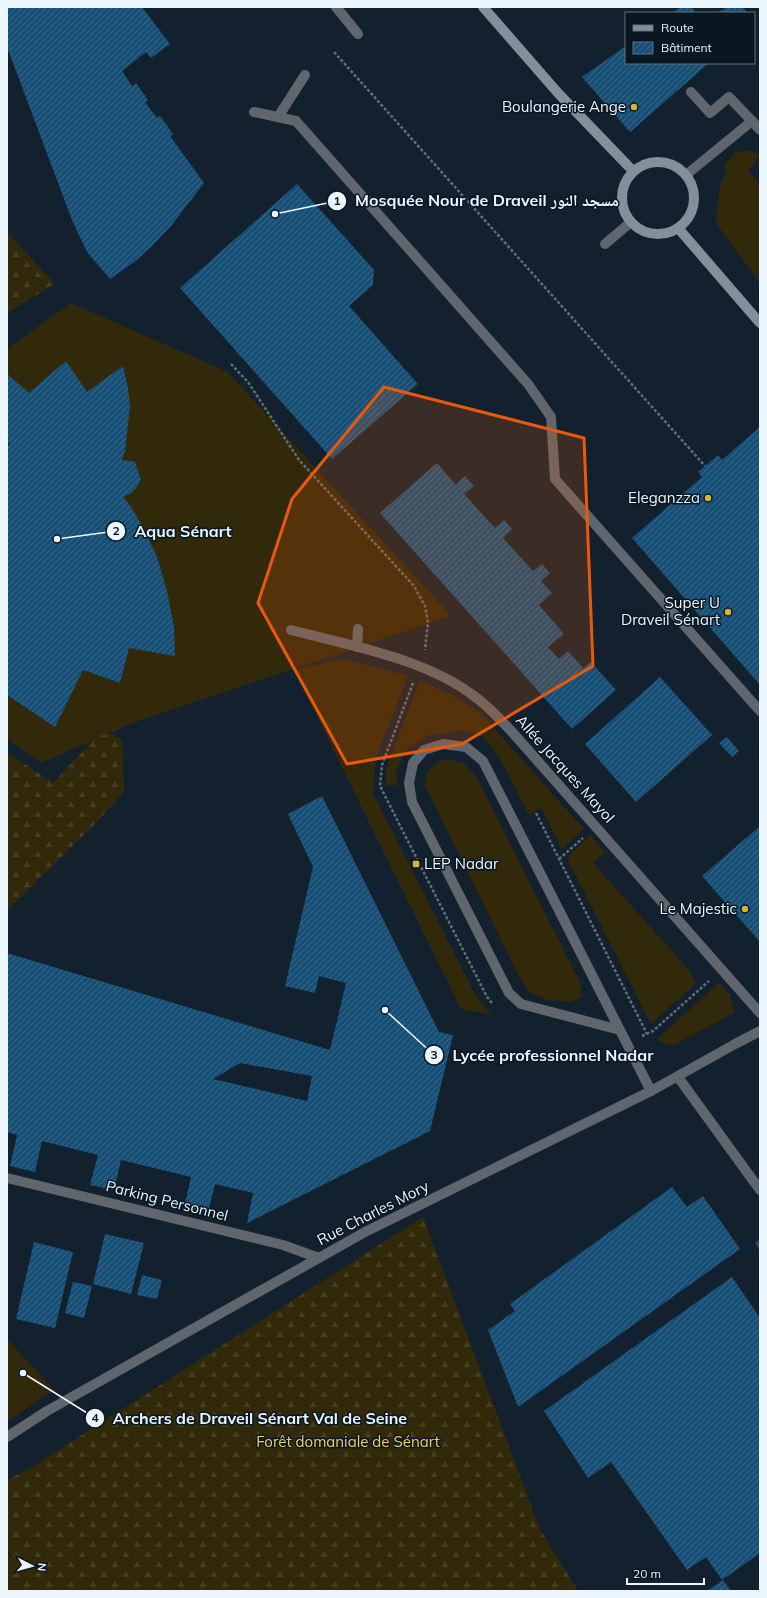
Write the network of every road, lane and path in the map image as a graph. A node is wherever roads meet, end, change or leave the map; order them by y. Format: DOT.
graph roads {
  1 [pos="336,7"];
  2 [pos="483,7"];
  3 [pos="358,34"];
  4 [pos="334,52"];
  5 [pos="305,75"];
  6 [pos="691,92"];
  7 [pos="254,112"];
  8 [pos="278,117"];
  9 [pos="752,121"];
  10 [pos="760,130"];
  11 [pos="633,171"];
  12 [pos="686,175"];
  13 [pos="631,222"];
  14 [pos="678,228"];
  15 [pos="605,244"];
  16 [pos="760,323"];
  17 [pos="232,364"];
  18 [pos="705,466"];
  19 [pos="358,629"];
  20 [pos="291,630"];
  21 [pos="356,647"];
  22 [pos="420,666"];
  23 [pos="760,711"];
  24 [pos="536,813"];
  25 [pos="596,826"];
  26 [pos="559,859"];
  27 [pos="722,969"];
  28 [pos="496,1007"];
  29 [pos="760,1013"];
  30 [pos="620,1030"];
  31 [pos="760,1031"];
  32 [pos="647,1034"];
  33 [pos="640,1037"];
  34 [pos="678,1077"];
  35 [pos="651,1091"];
  36 [pos="7,1178"];
  37 [pos="760,1190"];
  38 [pos="319,1258"];
  39 [pos="7,1437"];
  1 -- 3 [label="street"];
  2 -- 11 [label="main road"];
  4 -- 18 [label="path"];
  5 -- 8 [label="street"];
  6 -- 9 [label="street"];
  7 -- 8 [label="street"];
  8 -- 23 [label="street"];
  9 -- 10 [label="street"];
  9 -- 12 [label="street"];
  11 -- 12 [label="main road"];
  11 -- 13 [label="main road"];
  12 -- 14 [label="main road"];
  13 -- 14 [label="main road"];
  13 -- 15 [label="street"];
  14 -- 16 [label="main road"];
  17 -- 22 [label="path"];
  19 -- 21 [label="street"];
  20 -- 21 [label="street, Allée Jacques Mayol"];
  21 -- 22 [label="street, Allée Jacques Mayol"];
  22 -- 25 [label="street, Allée Jacques Mayol"];
  22 -- 28 [label="path"];
  24 -- 26 [label="path"];
  25 -- 26 [label="path"];
  25 -- 27 [label="street, Allée Jacques Mayol"];
  26 -- 32 [label="path"];
  27 -- 29 [label="street, Allée Jacques Mayol"];
  27 -- 32 [label="path"];
  30 -- 30 [label="street"];
  30 -- 35 [label="street"];
  31 -- 34 [label="street, Rue Charles Mory"];
  32 -- 33 [label="path"];
  34 -- 35 [label="street, Rue Charles Mory"];
  34 -- 37 [label="street"];
  35 -- 38 [label="street, Rue Charles Mory"];
  36 -- 38 [label="street, Parking Personnel"];
  38 -- 39 [label="street, Rue Charles Mory"];
}
